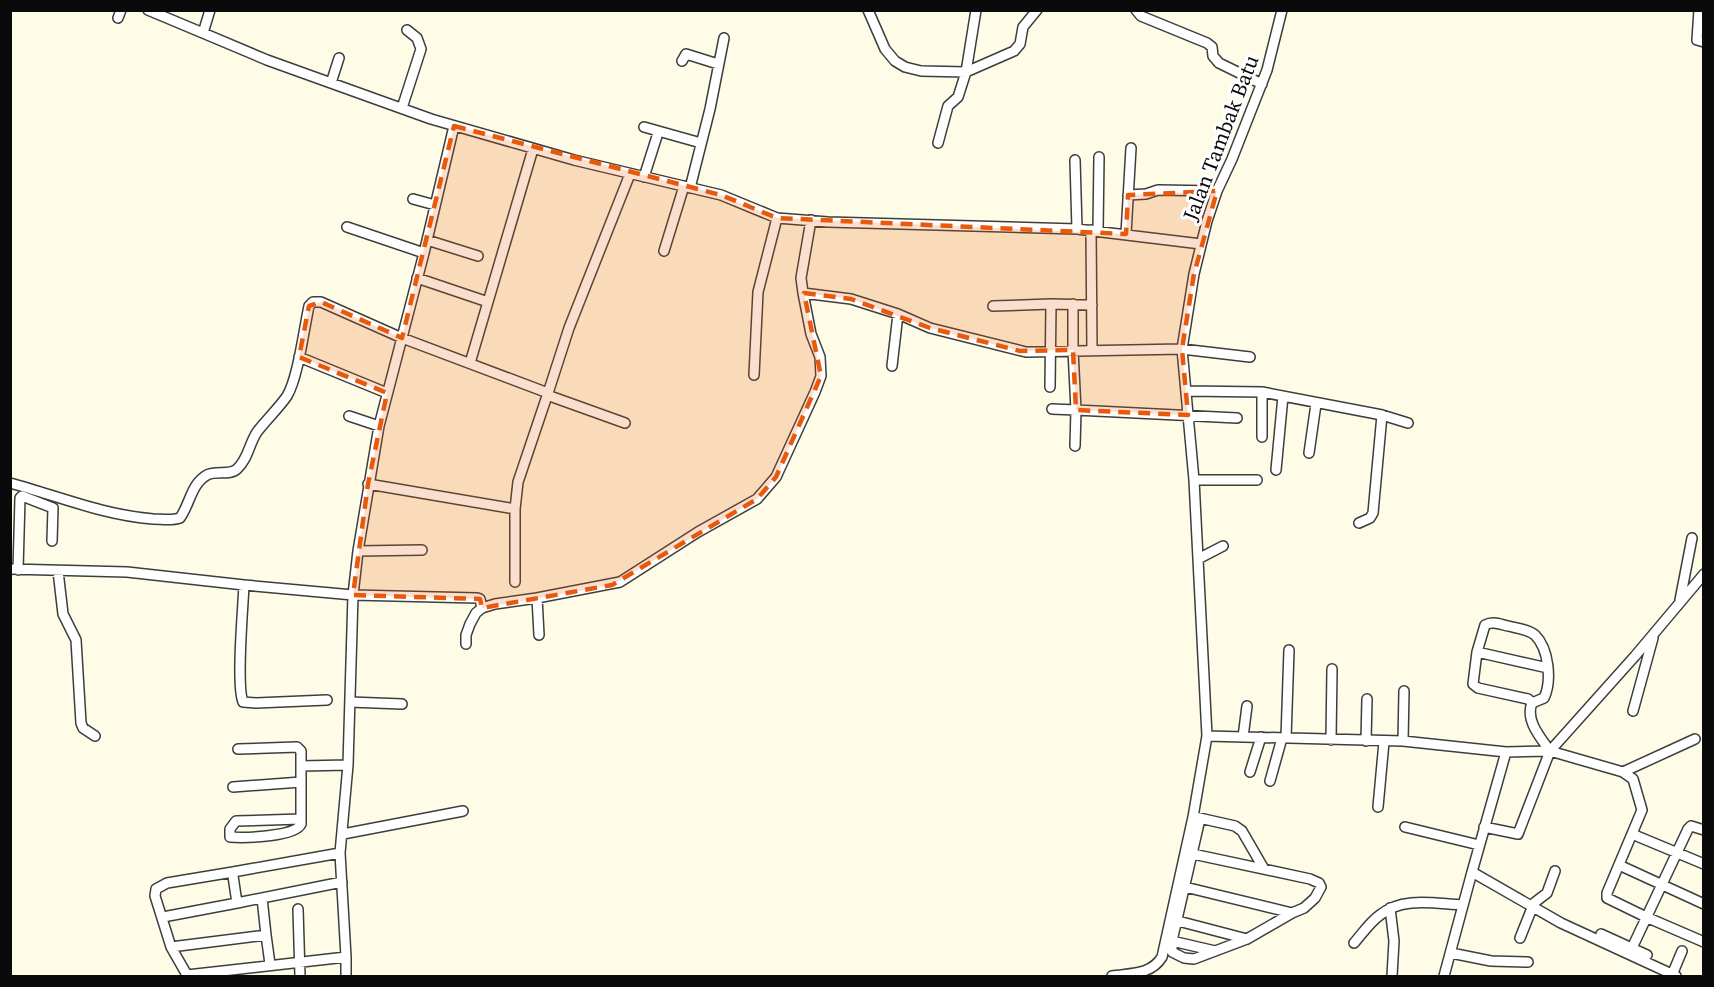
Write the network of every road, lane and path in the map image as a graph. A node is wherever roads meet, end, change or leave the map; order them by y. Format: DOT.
graph roads {
  1 [pos="148,10"];
  2 [pos="210,10"];
  3 [pos="868,10"];
  4 [pos="976,10"];
  5 [pos="1037,10"];
  6 [pos="1136,10"];
  7 [pos="1282,10"];
  8 [pos="1699,10"];
  9 [pos="407,30"];
  10 [pos="203,33"];
  11 [pos="724,38"];
  12 [pos="1704,42"];
  13 [pos="339,58"];
  14 [pos="682,61"];
  15 [pos="718,64"];
  16 [pos="966,72"];
  17 [pos="331,83"];
  18 [pos="1262,84"];
  19 [pos="402,108"];
  20 [pos="454,126"];
  21 [pos="644,127"];
  22 [pos="657,136"];
  23 [pos="701,143"];
  24 [pos="938,143"];
  25 [pos="533,148"];
  26 [pos="1131,148"];
  27 [pos="1099,157"];
  28 [pos="1075,160"];
  29 [pos="630,174"];
  30 [pos="644,177"];
  31 [pos="687,187"];
  32 [pos="1217,191"];
  33 [pos="1128,195"];
  34 [pos="413,198"];
  35 [pos="435,205"];
  36 [pos="777,218"];
  37 [pos="810,220"];
  38 [pos="347,227"];
  39 [pos="1077,229"];
  40 [pos="1094,230"];
  41 [pos="1126,234"];
  42 [pos="427,240"];
  43 [pos="1201,244"];
  44 [pos="664,251"];
  45 [pos="424,254"];
  46 [pos="478,256"];
  47 [pos="417,278"];
  48 [pos="803,293"];
  49 [pos="488,302"];
  50 [pos="1051,304"];
  51 [pos="1073,304"];
  52 [pos="1092,304"];
  53 [pos="993,306"];
  54 [pos="898,314"];
  55 [pos="402,338"];
  56 [pos="1182,348"];
  57 [pos="1051,350"];
  58 [pos="1073,350"];
  59 [pos="1092,350"];
  60 [pos="298,357"];
  61 [pos="1250,357"];
  62 [pos="470,363"];
  63 [pos="892,366"];
  64 [pos="754,375"];
  65 [pos="1050,387"];
  66 [pos="1187,392"];
  67 [pos="1262,392"];
  68 [pos="387,393"];
  69 [pos="547,394"];
  70 [pos="1283,396"];
  71 [pos="1316,404"];
  72 [pos="1052,409"];
  73 [pos="1076,410"];
  74 [pos="1188,415"];
  75 [pos="1382,415"];
  76 [pos="349,416"];
  77 [pos="1237,418"];
  78 [pos="625,423"];
  79 [pos="1408,423"];
  80 [pos="378,426"];
  81 [pos="1262,437"];
  82 [pos="1075,446"];
  83 [pos="1309,453"];
  84 [pos="1276,470"];
  85 [pos="1194,480"];
  86 [pos="1257,480"];
  87 [pos="10,483"];
  88 [pos="368,483"];
  89 [pos="515,508"];
  90 [pos="1359,523"];
  91 [pos="1692,538"];
  92 [pos="52,541"];
  93 [pos="1223,546"];
  94 [pos="422,550"];
  95 [pos="358,551"];
  96 [pos="1198,559"];
  97 [pos="14,569"];
  98 [pos="58,572"];
  99 [pos="1704,574"];
  100 [pos="515,582"];
  101 [pos="244,585"];
  102 [pos="353,595"];
  103 [pos="537,598"];
  104 [pos="1679,602"];
  105 [pos="482,604"];
  106 [pos="1657,627"];
  107 [pos="539,634"];
  108 [pos="466,644"];
  109 [pos="1290,650"];
  110 [pos="1477,652"];
  111 [pos="1548,668"];
  112 [pos="1332,669"];
  113 [pos="1404,692"];
  114 [pos="1367,699"];
  115 [pos="327,700"];
  116 [pos="350,702"];
  117 [pos="1532,703"];
  118 [pos="402,704"];
  119 [pos="1247,706"];
  120 [pos="1633,711"];
  121 [pos="95,736"];
  122 [pos="1207,736"];
  123 [pos="1243,737"];
  124 [pos="1261,737"];
  125 [pos="1284,738"];
  126 [pos="1695,739"];
  127 [pos="1331,740"];
  128 [pos="1366,741"];
  129 [pos="1403,741"];
  130 [pos="1384,742"];
  131 [pos="238,749"];
  132 [pos="1550,751"];
  133 [pos="1506,752"];
  134 [pos="348,765"];
  135 [pos="301,766"];
  136 [pos="1250,772"];
  137 [pos="1623,772"];
  138 [pos="1270,781"];
  139 [pos="301,782"];
  140 [pos="233,787"];
  141 [pos="1378,807"];
  142 [pos="463,811"];
  143 [pos="1197,818"];
  144 [pos="301,819"];
  145 [pos="1484,827"];
  146 [pos="1406,828"];
  147 [pos="1704,830"];
  148 [pos="343,834"];
  149 [pos="1632,834"];
  150 [pos="1479,845"];
  151 [pos="1676,852"];
  152 [pos="340,853"];
  153 [pos="1193,854"];
  154 [pos="1704,864"];
  155 [pos="1619,865"];
  156 [pos="1264,869"];
  157 [pos="1555,871"];
  158 [pos="233,872"];
  159 [pos="1472,872"];
  160 [pos="342,882"];
  161 [pos="1661,885"];
  162 [pos="1185,886"];
  163 [pos="262,898"];
  164 [pos="237,903"];
  165 [pos="1704,904"];
  166 [pos="1463,905"];
  167 [pos="1533,907"];
  168 [pos="1390,908"];
  169 [pos="298,909"];
  170 [pos="1292,913"];
  171 [pos="163,917"];
  172 [pos="1646,917"];
  173 [pos="1178,921"];
  174 [pos="1601,934"];
  175 [pos="266,935"];
  176 [pos="1520,938"];
  177 [pos="1247,939"];
  178 [pos="1172,941"];
  179 [pos="1704,942"];
  180 [pos="1354,943"];
  181 [pos="171,947"];
  182 [pos="1632,948"];
  183 [pos="1215,951"];
  184 [pos="1682,951"];
  185 [pos="1450,953"];
  186 [pos="1647,955"];
  187 [pos="346,957"];
  188 [pos="1528,962"];
  189 [pos="300,963"];
  190 [pos="270,964"];
  191 [pos="188,976"];
  192 [pos="300,976"];
  193 [pos="346,976"];
  194 [pos="1112,976"];
  195 [pos="1392,976"];
  196 [pos="1444,976"];
  197 [pos="1674,976"];
  1 -- 10 [label="street"];
  2 -- 10 [label="street"];
  3 -- 16 [label="street"];
  4 -- 16 [label="street"];
  5 -- 16 [label="street"];
  6 -- 18 [label="street"];
  7 -- 18 [label="street, Jalan Tambak Batu"];
  8 -- 12 [label="street"];
  9 -- 19 [label="street"];
  10 -- 17 [label="street"];
  11 -- 15 [label="street"];
  13 -- 17 [label="street"];
  14 -- 15 [label="street"];
  15 -- 23 [label="street"];
  16 -- 24 [label="street"];
  17 -- 19 [label="street"];
  18 -- 32 [label="street, Jalan Tambak Batu"];
  19 -- 20 [label="street"];
  20 -- 25 [label="street"];
  20 -- 35 [label="street"];
  21 -- 23 [label="street"];
  22 -- 30 [label="street"];
  23 -- 31 [label="street"];
  25 -- 29 [label="street"];
  25 -- 49 [label="street"];
  26 -- 33 [label="street"];
  27 -- 40 [label="street"];
  28 -- 39 [label="street"];
  29 -- 30 [label="street"];
  29 -- 69 [label="street"];
  30 -- 31 [label="street"];
  31 -- 36 [label="street"];
  31 -- 44 [label="street"];
  32 -- 33 [label="street"];
  32 -- 43 [label="street, Jalan Tambak Batu"];
  33 -- 41 [label="street"];
  34 -- 35 [label="street"];
  35 -- 42 [label="street"];
  36 -- 37 [label="street"];
  36 -- 64 [label="street"];
  37 -- 39 [label="street"];
  37 -- 48 [label="street"];
  38 -- 45 [label="street"];
  39 -- 40 [label="street"];
  40 -- 41 [label="street"];
  40 -- 52 [label="street"];
  41 -- 43 [label="street"];
  42 -- 45 [label="street"];
  42 -- 46 [label="street"];
  43 -- 56 [label="street, Jalan Tambak Batu"];
  45 -- 47 [label="street"];
  47 -- 49 [label="street"];
  47 -- 55 [label="street"];
  48 -- 54 [label="street"];
  48 -- 103 [label="street"];
  49 -- 62 [label="street"];
  50 -- 51 [label="street"];
  50 -- 53 [label="street"];
  50 -- 57 [label="street"];
  51 -- 52 [label="street"];
  51 -- 58 [label="street"];
  52 -- 59 [label="street"];
  54 -- 57 [label="street"];
  54 -- 63 [label="street"];
  55 -- 60 [label="street"];
  55 -- 62 [label="street"];
  55 -- 68 [label="street"];
  56 -- 59 [label="street"];
  56 -- 61 [label="street"];
  56 -- 66 [label="street, Jalan Tambak Batu"];
  57 -- 58 [label="street"];
  57 -- 65 [label="street"];
  58 -- 59 [label="street"];
  58 -- 73 [label="street"];
  60 -- 68 [label="street"];
  60 -- 87 [label="street"];
  62 -- 69 [label="street"];
  66 -- 67 [label="street"];
  66 -- 74 [label="street, Jalan Tambak Batu"];
  67 -- 70 [label="street"];
  67 -- 81 [label="street"];
  68 -- 80 [label="street"];
  69 -- 78 [label="street"];
  69 -- 89 [label="street"];
  70 -- 71 [label="street"];
  70 -- 84 [label="street"];
  71 -- 75 [label="street"];
  71 -- 83 [label="street"];
  72 -- 73 [label="street"];
  73 -- 74 [label="street"];
  73 -- 82 [label="street"];
  74 -- 77 [label="street"];
  74 -- 85 [label="street, Jalan Tambak Batu"];
  75 -- 79 [label="street"];
  75 -- 90 [label="street"];
  76 -- 80 [label="street"];
  80 -- 88 [label="street"];
  85 -- 86 [label="street"];
  85 -- 96 [label="street, Jalan Tambak Batu"];
  88 -- 89 [label="street"];
  88 -- 95 [label="street"];
  89 -- 100 [label="street"];
  91 -- 104 [label="street"];
  92 -- 97 [label="street"];
  93 -- 96 [label="street"];
  94 -- 95 [label="street"];
  95 -- 102 [label="street"];
  96 -- 122 [label="street, Jalan Tambak Batu"];
  97 -- 98 [label="street"];
  98 -- 101 [label="street"];
  98 -- 121 [label="street"];
  99 -- 104 [label="street"];
  101 -- 102 [label="street"];
  101 -- 115 [label="street"];
  102 -- 105 [label="street"];
  102 -- 116 [label="street"];
  103 -- 105 [label="street"];
  103 -- 107 [label="street"];
  104 -- 106 [label="street"];
  105 -- 108 [label="street"];
  106 -- 120 [label="street"];
  106 -- 132 [label="street"];
  109 -- 125 [label="street"];
  110 -- 111 [label="street"];
  110 -- 111 [label="street"];
  110 -- 117 [label="street"];
  111 -- 117 [label="street"];
  112 -- 127 [label="street"];
  113 -- 129 [label="street"];
  114 -- 128 [label="street"];
  116 -- 118 [label="street"];
  116 -- 134 [label="street"];
  117 -- 132 [label="street"];
  119 -- 123 [label="street"];
  122 -- 123 [label="street"];
  122 -- 143 [label="street, Jalan Tambak Batu"];
  123 -- 124 [label="street"];
  124 -- 125 [label="street"];
  124 -- 136 [label="street"];
  125 -- 127 [label="street"];
  125 -- 138 [label="street"];
  126 -- 137 [label="street"];
  127 -- 128 [label="street"];
  128 -- 130 [label="street"];
  129 -- 130 [label="street"];
  129 -- 133 [label="street"];
  130 -- 141 [label="street"];
  131 -- 135 [label="street"];
  132 -- 133 [label="street"];
  132 -- 137 [label="street"];
  132 -- 145 [label="street"];
  133 -- 145 [label="street"];
  134 -- 135 [label="street"];
  134 -- 148 [label="street"];
  135 -- 139 [label="street"];
  137 -- 149 [label="street"];
  139 -- 140 [label="street"];
  139 -- 144 [label="street"];
  142 -- 148 [label="street"];
  143 -- 153 [label="street"];
  143 -- 156 [label="street"];
  143 -- 194 [label="street"];
  144 -- 144 [label="street"];
  145 -- 150 [label="street"];
  146 -- 150 [label="street"];
  147 -- 151 [label="street"];
  148 -- 152 [label="street"];
  149 -- 151 [label="street"];
  149 -- 155 [label="street"];
  150 -- 159 [label="street"];
  151 -- 154 [label="street"];
  151 -- 161 [label="street"];
  152 -- 158 [label="street"];
  152 -- 160 [label="street"];
  153 -- 156 [label="street"];
  153 -- 162 [label="street"];
  155 -- 161 [label="street"];
  155 -- 172 [label="street"];
  156 -- 170 [label="street"];
  157 -- 167 [label="street"];
  158 -- 164 [label="street"];
  158 -- 171 [label="street"];
  159 -- 166 [label="street"];
  159 -- 167 [label="street"];
  160 -- 163 [label="street"];
  160 -- 187 [label="street"];
  161 -- 165 [label="street"];
  161 -- 172 [label="street"];
  162 -- 170 [label="street"];
  162 -- 173 [label="street"];
  163 -- 164 [label="street"];
  163 -- 175 [label="street"];
  164 -- 171 [label="street"];
  166 -- 168 [label="street"];
  166 -- 185 [label="street"];
  167 -- 176 [label="street"];
  167 -- 197 [label="street"];
  168 -- 180 [label="street"];
  168 -- 195 [label="street"];
  169 -- 189 [label="street"];
  170 -- 177 [label="street"];
  171 -- 181 [label="street"];
  172 -- 179 [label="street"];
  172 -- 182 [label="street"];
  173 -- 177 [label="street"];
  173 -- 178 [label="street"];
  174 -- 182 [label="street"];
  175 -- 181 [label="street"];
  175 -- 190 [label="street"];
  177 -- 183 [label="street"];
  178 -- 183 [label="street"];
  178 -- 183 [label="street"];
  181 -- 191 [label="street"];
  182 -- 186 [label="street"];
  184 -- 197 [label="street"];
  185 -- 188 [label="street"];
  185 -- 196 [label="street"];
  187 -- 189 [label="street"];
  187 -- 193 [label="street"];
  189 -- 190 [label="street"];
  189 -- 192 [label="street"];
  190 -- 191 [label="street"];
}
